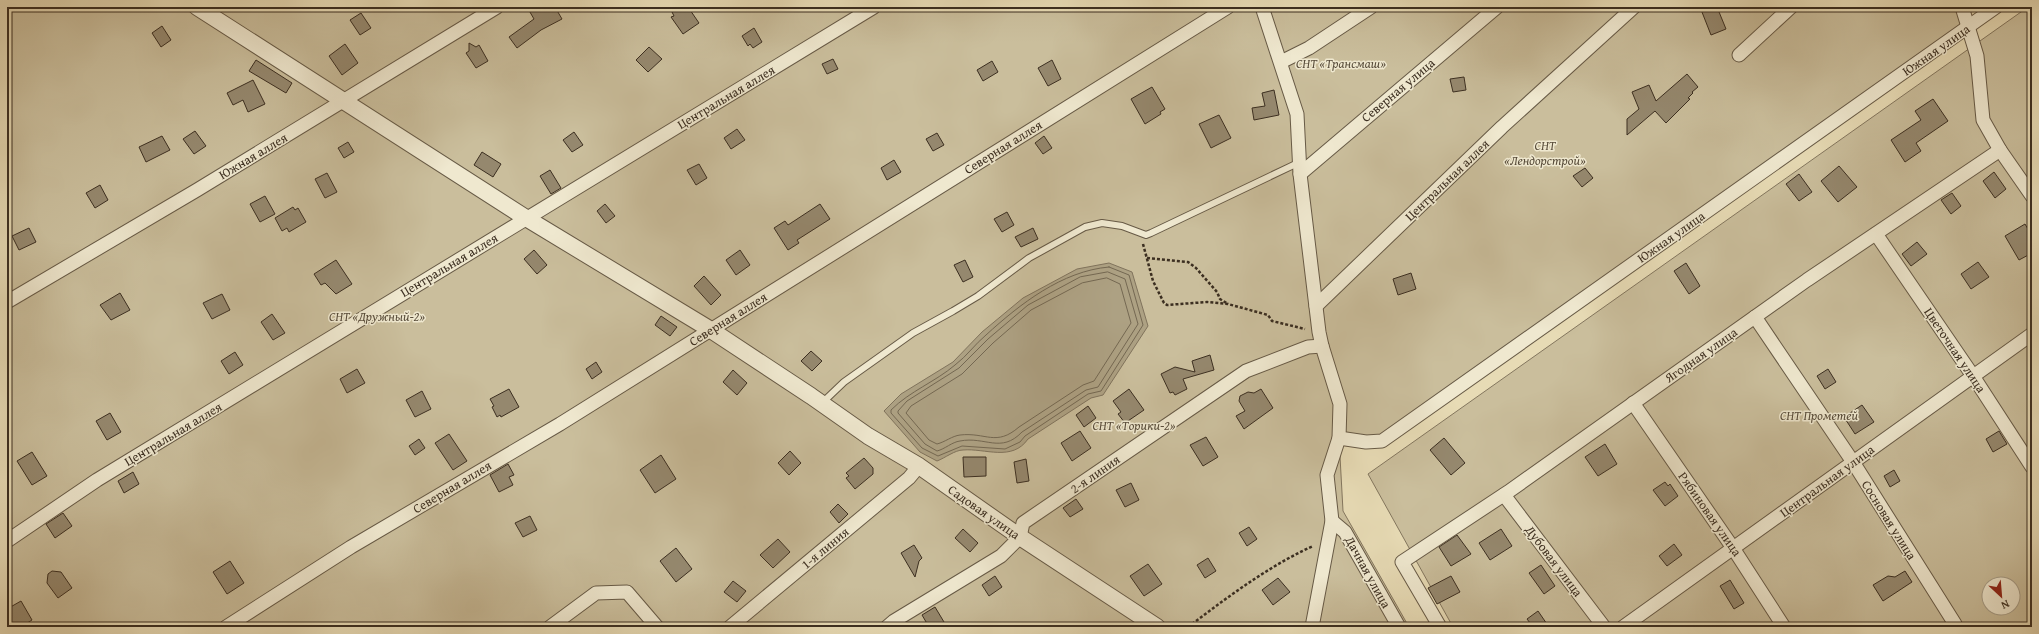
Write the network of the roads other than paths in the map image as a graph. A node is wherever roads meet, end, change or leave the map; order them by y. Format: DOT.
graph roads {
  1 [pos="197,7"];
  2 [pos="497,7"];
  3 [pos="874,7"];
  4 [pos="1228,7"];
  5 [pos="1262,7"];
  6 [pos="1372,7"];
  7 [pos="1497,7"];
  8 [pos="1634,7"];
  9 [pos="1791,7"];
  10 [pos="1962,7"];
  11 [pos="1996,7"];
  12 [pos="1968,27"];
  13 [pos="1739,55"];
  14 [pos="1281,62"];
  15 [pos="343,101"];
  16 [pos="2000,150"];
  17 [pos="1300,168"];
  18 [pos="2032,196"];
  19 [pos="526,218"];
  20 [pos="1876,234"];
  21 [pos="7,302"];
  22 [pos="1316,306"];
  23 [pos="1755,317"];
  24 [pos="711,330"];
  25 [pos="2032,334"];
  26 [pos="1322,346"];
  27 [pos="1973,376"];
  28 [pos="816,399"];
  29 [pos="1633,403"];
  30 [pos="1339,438"];
  31 [pos="1853,462"];
  32 [pos="919,466"];
  33 [pos="2032,467"];
  34 [pos="1504,494"];
  35 [pos="1332,521"];
  36 [pos="1020,536"];
  37 [pos="7,541"];
  38 [pos="1733,548"];
  39 [pos="1955,624"];
  40 [pos="226,627"];
  41 [pos="550,627"];
  42 [pos="657,627"];
  43 [pos="730,627"];
  44 [pos="887,627"];
  45 [pos="1157,627"];
  46 [pos="1312,627"];
  47 [pos="1398,627"];
  48 [pos="1440,627"];
  49 [pos="1604,627"];
  50 [pos="1623,627"];
  51 [pos="1784,627"];
  1 -- 15 [label="street, Садовая улица"];
  2 -- 15 [label="street, Южная аллея"];
  3 -- 19 [label="street, Центральная аллея"];
  4 -- 24 [label="street, Северная аллея"];
  5 -- 14 [label="street"];
  6 -- 14 [label="street"];
  7 -- 17 [label="street, Северная улица"];
  8 -- 22 [label="street, Центральная аллея"];
  9 -- 13 [label="street"];
  10 -- 12 [label="street"];
  11 -- 12 [label="street, Южная улица"];
  12 -- 16 [label="street"];
  12 -- 30 [label="street, Южная улица"];
  14 -- 17 [label="street"];
  15 -- 19 [label="street, Садовая улица"];
  15 -- 21 [label="street, Южная аллея"];
  16 -- 18 [label="street"];
  16 -- 20 [label="street, Ягодная улица"];
  17 -- 22 [label="street"];
  17 -- 28 [label="lane"];
  19 -- 24 [label="street, Садовая улица"];
  19 -- 37 [label="street, Центральная аллея"];
  20 -- 23 [label="street, Ягодная улица"];
  20 -- 27 [label="street, Цветочная улица"];
  22 -- 26 [label="street"];
  23 -- 29 [label="street, Ягодная улица"];
  23 -- 31 [label="street, Сосновая улица"];
  24 -- 28 [label="street, Садовая улица"];
  24 -- 40 [label="street, Северная аллея"];
  25 -- 27 [label="street, Центральная улица"];
  26 -- 30 [label="street"];
  26 -- 36 [label="street, 2-я линия"];
  27 -- 31 [label="street, Центральная улица"];
  27 -- 33 [label="street, Цветочная улица"];
  28 -- 32 [label="street, Садовая улица"];
  29 -- 34 [label="street, Ягодная улица"];
  29 -- 38 [label="street, Рябиновая улица"];
  30 -- 35 [label="street"];
  31 -- 38 [label="street, Центральная улица"];
  31 -- 39 [label="street, Сосновая улица"];
  32 -- 36 [label="street, Садовая улица"];
  32 -- 43 [label="street, 1-я линия"];
  34 -- 48 [label="street, Ягодная улица"];
  34 -- 49 [label="street, Дубовая улица"];
  35 -- 46 [label="street"];
  35 -- 47 [label="street, Дачная улица"];
  36 -- 44 [label="street, 2-я линия"];
  36 -- 45 [label="street, Садовая улица"];
  38 -- 50 [label="street, Центральная улица"];
  38 -- 51 [label="street, Рябиновая улица"];
  41 -- 42 [label="street"];
}
